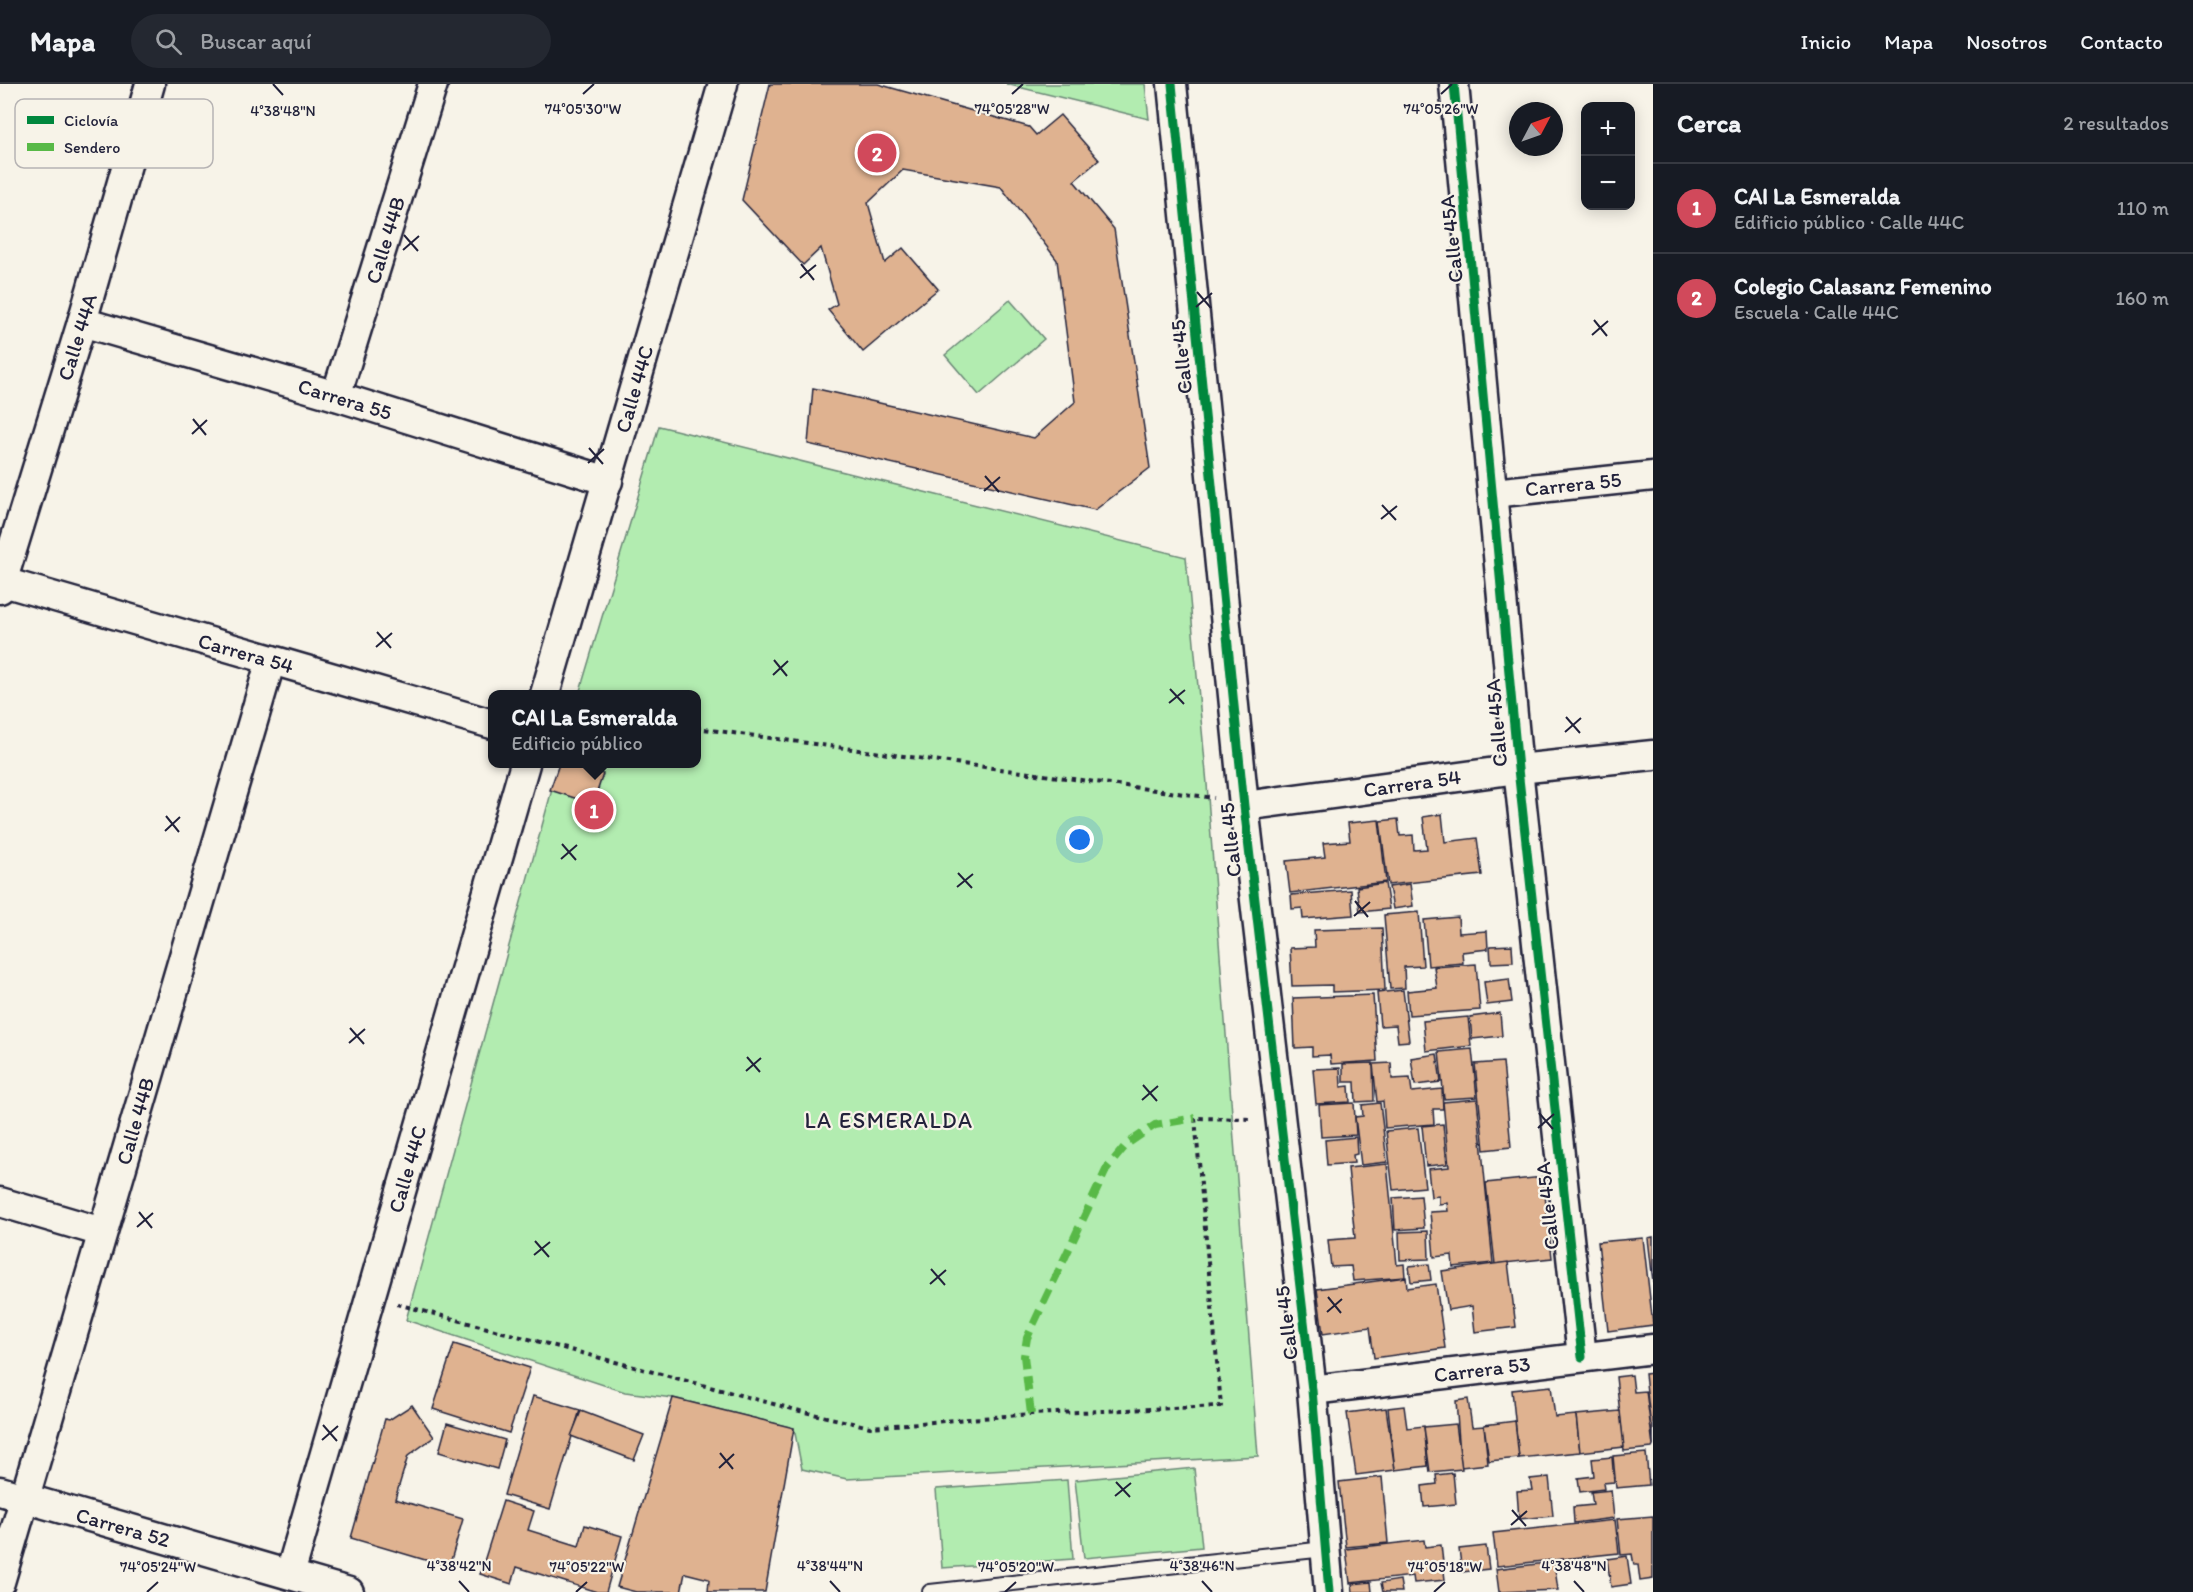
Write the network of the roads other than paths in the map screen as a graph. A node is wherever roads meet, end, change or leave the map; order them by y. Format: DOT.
graph roads {
  1 [pos="150,84"];
  2 [pos="433,84"];
  3 [pos="723,84"];
  4 [pos="1172,84"];
  5 [pos="1454,84"];
  6 [pos="146,99"];
  7 [pos="126,168"];
  8 [pos="82,322"];
  9 [pos="336,396"];
  10 [pos="1653,476"];
  11 [pos="608,481"];
  12 [pos="1493,493"];
  13 [pos="1,584"];
  14 [pos="271,660"];
  15 [pos="546,690"];
  16 [pos="488,723"];
  17 [pos="1653,755"];
  18 [pos="524,768"];
  19 [pos="1518,769"];
  20 [pos="1244,806"];
  21 [pos="0,1202"];
  22 [pos="102,1232"];
  23 [pos="1653,1349"];
  24 [pos="1582,1357"];
  25 [pos="1312,1390"];
  26 [pos="12,1495"];
  27 [pos="1325,1549"];
  28 [pos="290,1574"];
  29 [pos="0,1582"];
  30 [pos="349,1592"];
  31 [pos="930,1592"];
  32 [pos="1329,1592"];
  1 -- 6 [label="street, Calle 44A"];
  2 -- 9 [label="street, Calle 44B"];
  3 -- 11 [label="street, Calle 44C"];
  4 -- 20 [label="street, Calle 45"];
  5 -- 12 [label="street, Calle 45A"];
  7 -- 8 [label="street, Calle 44A"];
  8 -- 9 [label="street, Carrera 55"];
  8 -- 13 [label="street, Calle 44A"];
  9 -- 11 [label="street, Carrera 55"];
  10 -- 12 [label="street, Carrera 55"];
  11 -- 15 [label="street, Calle 44C"];
  12 -- 19 [label="street, Calle 45A"];
  13 -- 14 [label="street, Carrera 54"];
  14 -- 16 [label="street, Carrera 54"];
  14 -- 22 [label="street, Calle 44B"];
  17 -- 19 [label="street, Carrera 54"];
  18 -- 28 [label="street, Calle 44C"];
  19 -- 20 [label="street, Carrera 54"];
  19 -- 24 [label="street, Calle 45A"];
  20 -- 25 [label="street, Calle 45"];
  21 -- 22 [label="street"];
  22 -- 26 [label="street, Calle 44B"];
  23 -- 24 [label="street, Carrera 53"];
  24 -- 25 [label="street, Carrera 53"];
  25 -- 27 [label="street, Calle 45"];
  26 -- 28 [label="street, Carrera 52"];
  26 -- 29 [label="street, Calle 44B"];
  27 -- 31 [label="lane"];
  27 -- 32 [label="street, Calle 45"];
  28 -- 30 [label="street, Carrera 52"];
}
